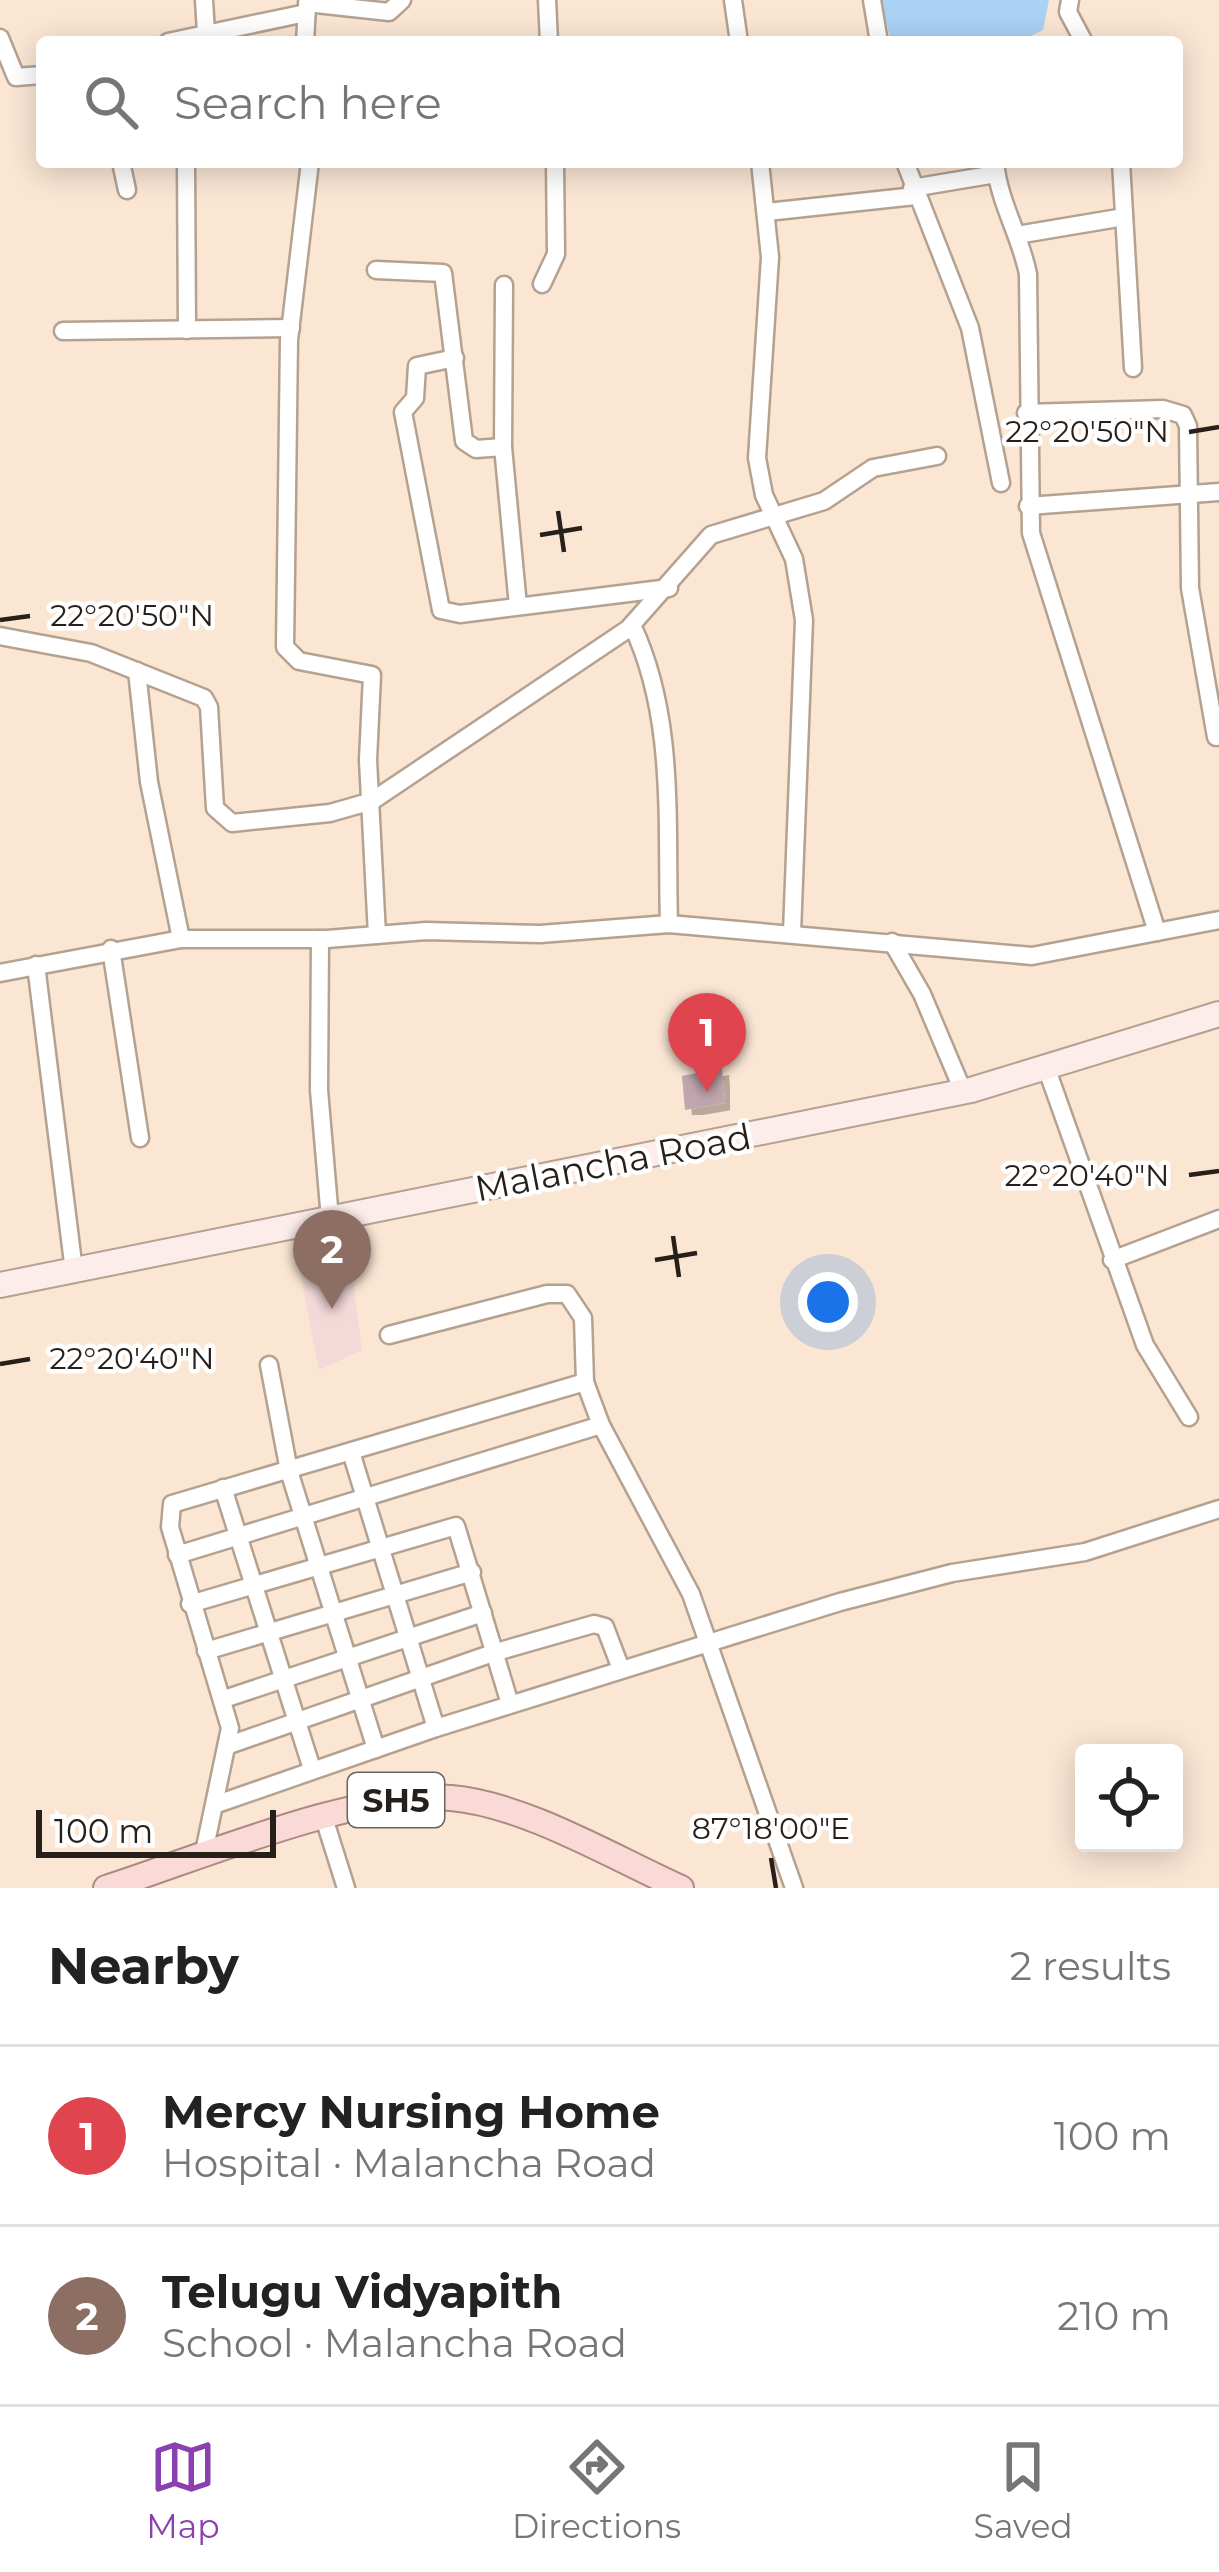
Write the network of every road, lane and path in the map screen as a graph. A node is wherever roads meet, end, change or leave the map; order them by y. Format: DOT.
graph roads {
  1 [pos="204,0"];
  2 [pos="402,0"];
  3 [pos="547,0"];
  4 [pos="733,0"];
  5 [pos="872,0"];
  6 [pos="1070,0"];
  7 [pos="307,6"];
  8 [pos="206,33"];
  9 [pos="193,36"];
  10 [pos="304,36"];
  11 [pos="549,36"];
  12 [pos="738,36"];
  13 [pos="878,36"];
  14 [pos="1081,36"];
  15 [pos="0,38"];
  16 [pos="5,74"];
  17 [pos="36,76"];
  18 [pos="122,168"];
  19 [pos="186,168"];
  20 [pos="309,168"];
  21 [pos="555,168"];
  22 [pos="761,168"];
  23 [pos="907,168"];
  24 [pos="995,168"];
  25 [pos="1120,168"];
  26 [pos="127,190"];
  27 [pos="913,192"];
  28 [pos="767,212"];
  29 [pos="1124,217"];
  30 [pos="1017,235"];
  31 [pos="376,270"];
  32 [pos="542,284"];
  33 [pos="504,285"];
  34 [pos="290,328"];
  35 [pos="187,330"];
  36 [pos="63,331"];
  37 [pos="455,358"];
  38 [pos="1133,368"];
  39 [pos="1026,413"];
  40 [pos="503,447"];
  41 [pos="937,456"];
  42 [pos="1001,483"];
  43 [pos="1219,492"];
  44 [pos="1190,494"];
  45 [pos="1028,506"];
  46 [pos="773,517"];
  47 [pos="670,588"];
  48 [pos="518,606"];
  49 [pos="632,626"];
  50 [pos="0,636"];
  51 [pos="137,671"];
  52 [pos="1216,737"];
  53 [pos="372,801"];
  54 [pos="1219,920"];
  55 [pos="669,924"];
  56 [pos="1157,932"];
  57 [pos="793,933"];
  58 [pos="377,935"];
  59 [pos="181,939"];
  60 [pos="320,939"];
  61 [pos="892,942"];
  62 [pos="111,949"];
  63 [pos="36,965"];
  64 [pos="0,974"];
  65 [pos="1219,1014"];
  66 [pos="1046,1067"];
  67 [pos="963,1091"];
  68 [pos="140,1138"];
  69 [pos="330,1219"];
  70 [pos="1219,1219"];
  71 [pos="1112,1260"];
  72 [pos="74,1271"];
  73 [pos="0,1286"];
  74 [pos="389,1335"];
  75 [pos="268,1365"];
  76 [pos="585,1382"];
  77 [pos="1189,1418"];
  78 [pos="601,1425"];
  79 [pos="351,1452"];
  80 [pos="289,1471"];
  81 [pos="223,1488"];
  82 [pos="364,1496"];
  83 [pos="1219,1509"];
  84 [pos="303,1515"];
  85 [pos="238,1534"];
  86 [pos="380,1546"];
  87 [pos="177,1555"];
  88 [pos="318,1564"];
  89 [pos="472,1572"];
  90 [pos="253,1582"];
  91 [pos="394,1594"];
  92 [pos="190,1604"];
  93 [pos="333,1611"];
  94 [pos="482,1613"];
  95 [pos="268,1630"];
  96 [pos="408,1636"];
  97 [pos="710,1642"];
  98 [pos="206,1651"];
  99 [pos="493,1653"];
  100 [pos="347,1658"];
  101 [pos="621,1669"];
  102 [pos="284,1679"];
  103 [pos="421,1679"];
  104 [pos="224,1699"];
  105 [pos="362,1702"];
  106 [pos="511,1704"];
  107 [pos="297,1723"];
  108 [pos="436,1729"];
  109 [pos="229,1744"];
  110 [pos="376,1749"];
  111 [pos="312,1769"];
  112 [pos="217,1804"];
  113 [pos="324,1818"];
  114 [pos="203,1857"];
  115 [pos="106,1888"];
  116 [pos="346,1888"];
  117 [pos="681,1888"];
  118 [pos="794,1888"];
  1 -- 8 [label="street"];
  2 -- 7 [label="street"];
  3 -- 11 [label="street"];
  4 -- 12 [label="street"];
  5 -- 13 [label="street"];
  6 -- 14 [label="street"];
  7 -- 8 [label="street"];
  7 -- 10 [label="street"];
  8 -- 9 [label="street"];
  15 -- 16 [label="street"];
  16 -- 17 [label="street"];
  18 -- 26 [label="street"];
  19 -- 35 [label="street"];
  20 -- 34 [label="street"];
  21 -- 32 [label="street"];
  22 -- 28 [label="street"];
  23 -- 27 [label="street"];
  24 -- 27 [label="street"];
  24 -- 30 [label="street"];
  25 -- 29 [label="street"];
  27 -- 28 [label="street"];
  27 -- 42 [label="street"];
  28 -- 46 [label="street"];
  29 -- 30 [label="street"];
  29 -- 38 [label="street"];
  30 -- 39 [label="street"];
  31 -- 37 [label="street"];
  33 -- 40 [label="street"];
  34 -- 35 [label="street"];
  34 -- 53 [label="street"];
  35 -- 36 [label="street"];
  37 -- 40 [label="street"];
  37 -- 48 [label="street"];
  39 -- 44 [label="street"];
  39 -- 45 [label="street"];
  40 -- 48 [label="street"];
  41 -- 46 [label="street"];
  43 -- 44 [label="street"];
  44 -- 45 [label="street"];
  44 -- 52 [label="street"];
  45 -- 56 [label="street"];
  46 -- 47 [label="street"];
  46 -- 57 [label="street"];
  47 -- 48 [label="street"];
  47 -- 49 [label="street"];
  49 -- 53 [label="street"];
  49 -- 55 [label="street"];
  50 -- 51 [label="street"];
  51 -- 53 [label="street"];
  51 -- 59 [label="street"];
  53 -- 58 [label="street"];
  54 -- 56 [label="street"];
  55 -- 57 [label="street"];
  55 -- 58 [label="street"];
  56 -- 61 [label="street"];
  57 -- 61 [label="street"];
  58 -- 60 [label="street"];
  59 -- 60 [label="street"];
  59 -- 62 [label="street"];
  60 -- 69 [label="street"];
  61 -- 67 [label="street"];
  62 -- 63 [label="street"];
  62 -- 68 [label="street"];
  63 -- 64 [label="street"];
  63 -- 72 [label="street"];
  65 -- 66 [label="street, Malancha Road"];
  66 -- 67 [label="street, Malancha Road"];
  66 -- 71 [label="street"];
  67 -- 69 [label="street, Malancha Road"];
  69 -- 72 [label="street, Malancha Road"];
  70 -- 71 [label="street"];
  71 -- 77 [label="street"];
  72 -- 73 [label="street, Malancha Road"];
  74 -- 76 [label="street"];
  75 -- 80 [label="street"];
  76 -- 78 [label="street"];
  76 -- 79 [label="street"];
  78 -- 82 [label="street"];
  78 -- 97 [label="street"];
  79 -- 80 [label="street"];
  79 -- 82 [label="street"];
  80 -- 81 [label="street"];
  80 -- 84 [label="street"];
  81 -- 85 [label="street"];
  81 -- 87 [label="street"];
  82 -- 84 [label="street"];
  82 -- 86 [label="street"];
  83 -- 97 [label="street"];
  84 -- 85 [label="street"];
  84 -- 88 [label="street"];
  85 -- 87 [label="street"];
  85 -- 90 [label="street"];
  86 -- 88 [label="street"];
  86 -- 89 [label="street"];
  86 -- 91 [label="street"];
  87 -- 92 [label="street"];
  88 -- 90 [label="street"];
  88 -- 93 [label="street"];
  89 -- 91 [label="street"];
  89 -- 94 [label="street"];
  90 -- 92 [label="street"];
  90 -- 95 [label="street"];
  91 -- 93 [label="street"];
  91 -- 96 [label="street"];
  92 -- 98 [label="street"];
  93 -- 95 [label="street"];
  93 -- 100 [label="street"];
  94 -- 96 [label="street"];
  94 -- 99 [label="street"];
  95 -- 98 [label="street"];
  95 -- 102 [label="street"];
  96 -- 100 [label="street"];
  96 -- 103 [label="street"];
  97 -- 101 [label="street"];
  97 -- 118 [label="street"];
  98 -- 104 [label="street"];
  99 -- 101 [label="street"];
  99 -- 103 [label="street"];
  99 -- 106 [label="street"];
  100 -- 102 [label="street"];
  100 -- 105 [label="street"];
  101 -- 106 [label="street"];
  102 -- 104 [label="street"];
  102 -- 107 [label="street"];
  103 -- 105 [label="street"];
  103 -- 108 [label="street"];
  104 -- 109 [label="street"];
  105 -- 107 [label="street"];
  105 -- 110 [label="street"];
  106 -- 108 [label="street"];
  107 -- 109 [label="street"];
  107 -- 111 [label="street"];
  108 -- 110 [label="street"];
  109 -- 112 [label="street"];
  110 -- 111 [label="street"];
  111 -- 112 [label="street"];
  112 -- 114 [label="street"];
  113 -- 114 [label="main road, SH5"];
  113 -- 116 [label="street"];
  113 -- 117 [label="main road, SH5"];
  114 -- 115 [label="main road, SH5"];
}
